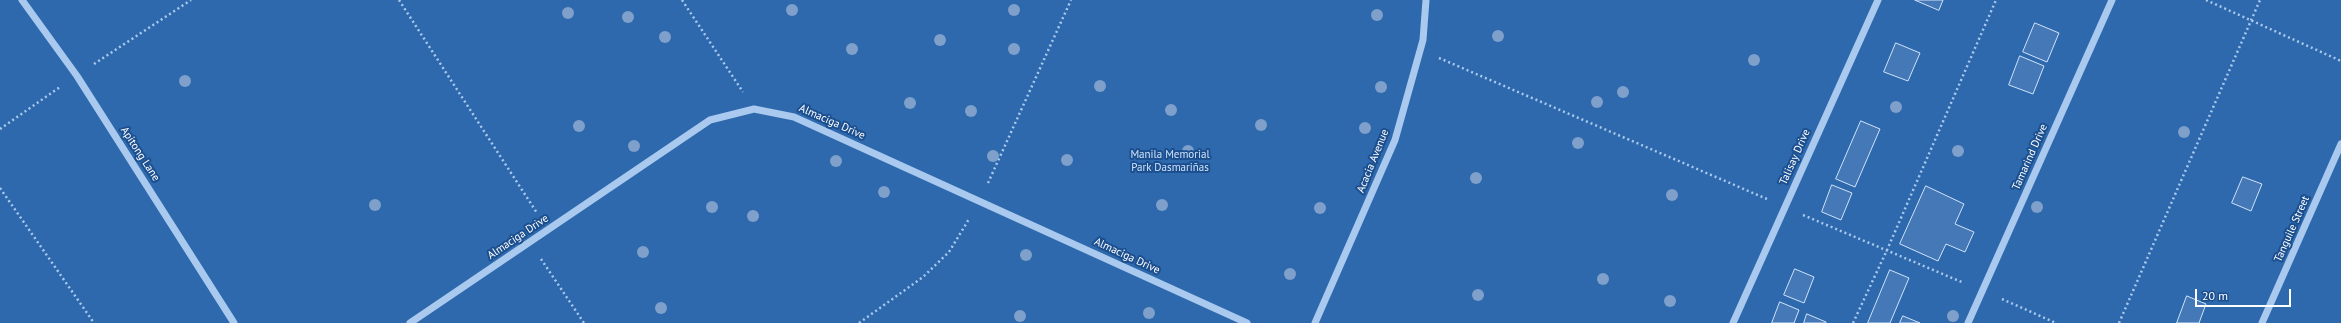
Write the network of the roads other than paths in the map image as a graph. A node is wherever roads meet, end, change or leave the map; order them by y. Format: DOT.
graph roads {
  1 [pos="22,0"];
  2 [pos="1426,0"];
  3 [pos="1878,0"];
  4 [pos="2112,0"];
  5 [pos="2341,144"];
  6 [pos="234,323"];
  7 [pos="410,323"];
  8 [pos="1247,323"];
  9 [pos="1315,323"];
  10 [pos="1733,323"];
  11 [pos="1968,323"];
  12 [pos="2262,323"];
  1 -- 6 [label="lane, Apitong Lane"];
  2 -- 9 [label="lane, Acacia Avenue"];
  3 -- 10 [label="lane, Talisay Drive"];
  4 -- 11 [label="lane, Tamarind Drive"];
  5 -- 12 [label="lane, Tanguile Street"];
  7 -- 8 [label="lane, Almaciga Drive"];
}
